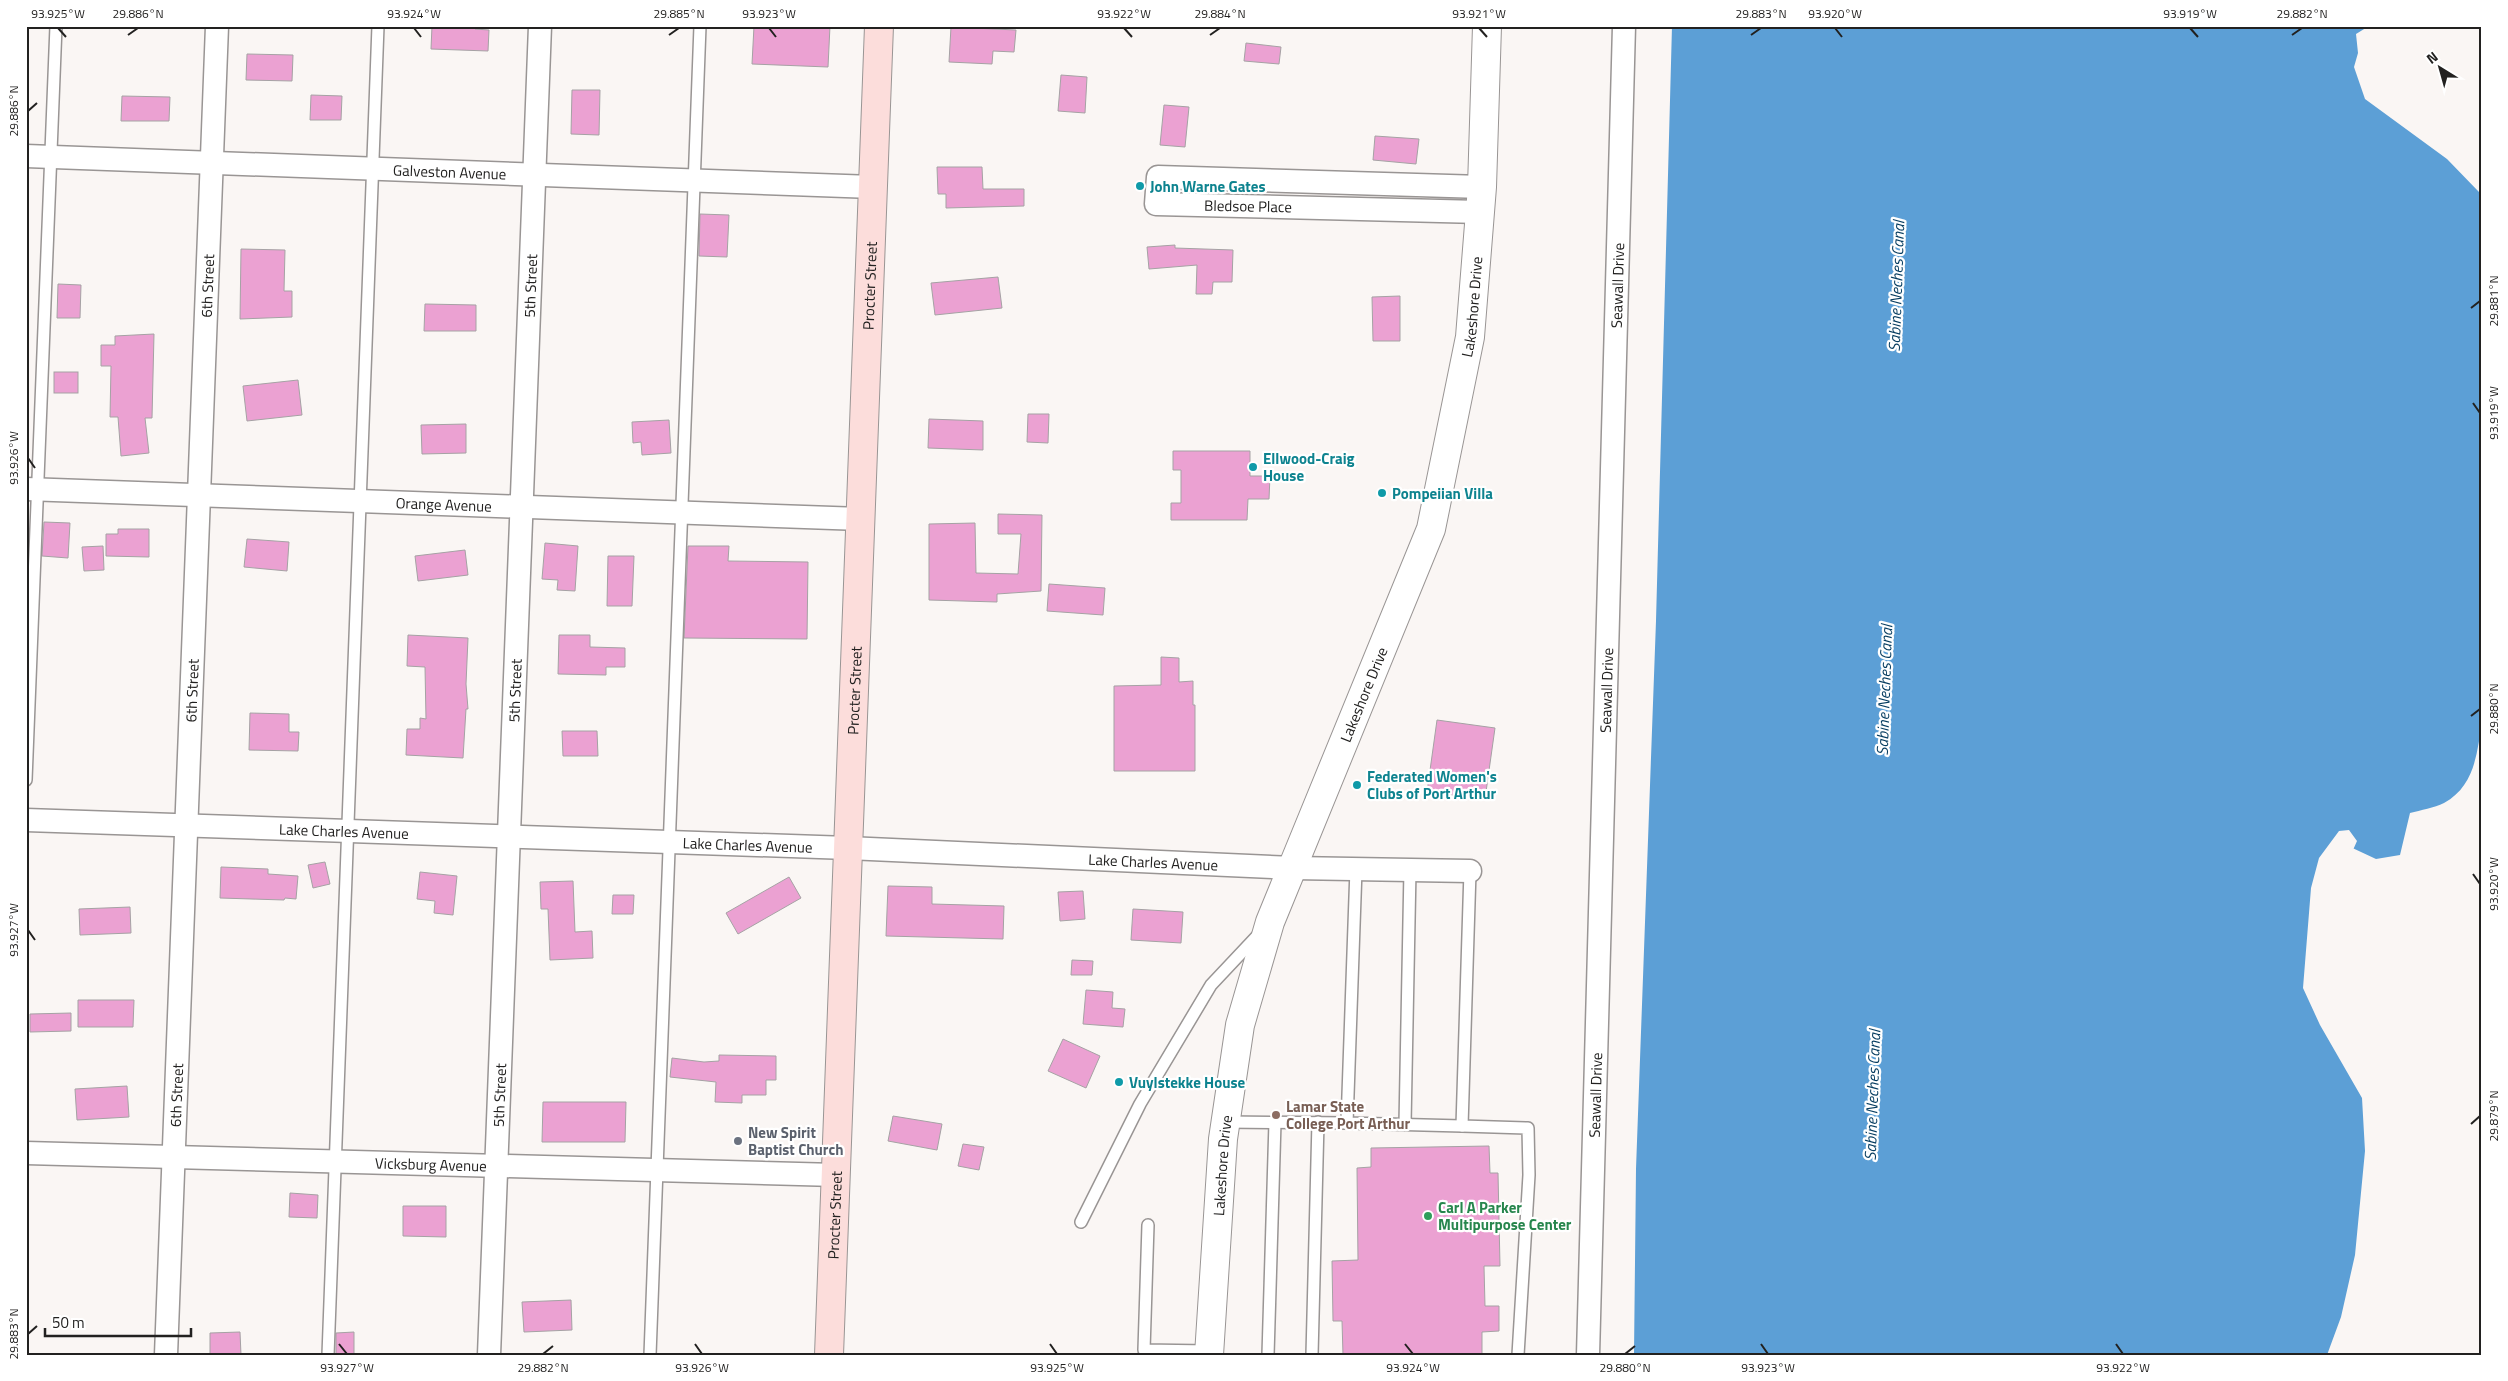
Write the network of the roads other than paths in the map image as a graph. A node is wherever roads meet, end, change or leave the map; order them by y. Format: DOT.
graph roads {
  1 [pos="56,26"];
  2 [pos="216,26"];
  3 [pos="378,26"];
  4 [pos="540,26"];
  5 [pos="700,26"];
  6 [pos="879,26"];
  7 [pos="1487,26"];
  8 [pos="1624,26"];
  9 [pos="26,156"];
  10 [pos="51,157"];
  11 [pos="211,163"];
  12 [pos="372,168"];
  13 [pos="534,175"];
  14 [pos="695,180"];
  15 [pos="873,187"];
  16 [pos="1481,199"];
  17 [pos="31,489"];
  18 [pos="198,495"];
  19 [pos="361,500"];
  20 [pos="522,505"];
  21 [pos="682,512"];
  22 [pos="861,519"];
  23 [pos="26,780"];
  24 [pos="26,820"];
  25 [pos="185,826"];
  26 [pos="348,832"];
  27 [pos="509,837"];
  28 [pos="670,843"];
  29 [pos="848,848"];
  30 [pos="1294,868"];
  31 [pos="1356,870"];
  32 [pos="1410,870"];
  33 [pos="1470,871"];
  34 [pos="1270,922"];
  35 [pos="1226,1122"];
  36 [pos="1275,1122"];
  37 [pos="1318,1122"];
  38 [pos="1347,1123"];
  39 [pos="1405,1124"];
  40 [pos="1462,1126"];
  41 [pos="26,1152"];
  42 [pos="173,1156"];
  43 [pos="336,1162"];
  44 [pos="497,1166"];
  45 [pos="657,1169"];
  46 [pos="836,1175"];
  47 [pos="1081,1222"];
  48 [pos="1148,1225"];
  49 [pos="1209,1353"];
  50 [pos="166,1355"];
  51 [pos="328,1355"];
  52 [pos="489,1355"];
  53 [pos="650,1355"];
  54 [pos="829,1355"];
  55 [pos="1268,1355"];
  56 [pos="1312,1355"];
  57 [pos="1518,1355"];
  58 [pos="1588,1355"];
  1 -- 10 [label="lane"];
  2 -- 11 [label="street, 6th Street"];
  3 -- 12 [label="lane"];
  4 -- 13 [label="street, 5th Street"];
  5 -- 14 [label="lane"];
  6 -- 15 [label="main road, Procter Street"];
  7 -- 16 [label="street, Lakeshore Drive"];
  8 -- 58 [label="street, Seawall Drive"];
  9 -- 10 [label="street, Galveston Avenue"];
  10 -- 11 [label="street, Galveston Avenue"];
  10 -- 17 [label="lane"];
  11 -- 12 [label="street, Galveston Avenue"];
  11 -- 18 [label="street, 6th Street"];
  12 -- 13 [label="street, Galveston Avenue"];
  12 -- 19 [label="lane"];
  13 -- 14 [label="street, Galveston Avenue"];
  13 -- 20 [label="street, 5th Street"];
  14 -- 15 [label="street, Galveston Avenue"];
  14 -- 21 [label="lane"];
  15 -- 22 [label="main road, Procter Street"];
  16 -- 16 [label="street, Bledsoe Place"];
  16 -- 30 [label="street, Lakeshore Drive"];
  17 -- 18 [label="street, Orange Avenue"];
  17 -- 23 [label="lane"];
  18 -- 19 [label="street, Orange Avenue"];
  18 -- 25 [label="street, 6th Street"];
  19 -- 20 [label="street, Orange Avenue"];
  19 -- 26 [label="lane"];
  20 -- 21 [label="street, Orange Avenue"];
  20 -- 27 [label="street, 5th Street"];
  21 -- 22 [label="street, Orange Avenue"];
  21 -- 28 [label="lane"];
  22 -- 29 [label="main road, Procter Street"];
  24 -- 25 [label="street, Lake Charles Avenue"];
  25 -- 26 [label="street, Lake Charles Avenue"];
  25 -- 42 [label="street, 6th Street"];
  26 -- 27 [label="street, Lake Charles Avenue"];
  26 -- 43 [label="lane"];
  27 -- 28 [label="street, Lake Charles Avenue"];
  27 -- 44 [label="street, 5th Street"];
  28 -- 29 [label="street, Lake Charles Avenue"];
  28 -- 45 [label="lane"];
  29 -- 30 [label="street, Lake Charles Avenue"];
  29 -- 46 [label="main road, Procter Street"];
  30 -- 31 [label="street, Lake Charles Avenue"];
  30 -- 34 [label="street, Lakeshore Drive"];
  31 -- 32 [label="street, Lake Charles Avenue"];
  31 -- 38 [label="lane"];
  32 -- 33 [label="street, Lake Charles Avenue"];
  32 -- 39 [label="lane"];
  33 -- 40 [label="lane"];
  34 -- 35 [label="street, Lakeshore Drive"];
  34 -- 47 [label="lane"];
  35 -- 36 [label="lane"];
  35 -- 49 [label="street, Lakeshore Drive"];
  36 -- 37 [label="lane"];
  36 -- 55 [label="lane"];
  37 -- 38 [label="lane"];
  37 -- 56 [label="lane"];
  38 -- 39 [label="lane"];
  39 -- 40 [label="lane"];
  40 -- 57 [label="lane"];
  41 -- 42 [label="street, Vicksburg Avenue"];
  42 -- 43 [label="street, Vicksburg Avenue"];
  42 -- 50 [label="street, 6th Street"];
  43 -- 44 [label="street, Vicksburg Avenue"];
  43 -- 51 [label="lane"];
  44 -- 45 [label="street, Vicksburg Avenue"];
  44 -- 52 [label="street, 5th Street"];
  45 -- 46 [label="street, Vicksburg Avenue"];
  45 -- 53 [label="lane"];
  46 -- 54 [label="main road, Procter Street"];
  48 -- 49 [label="lane"];
}
